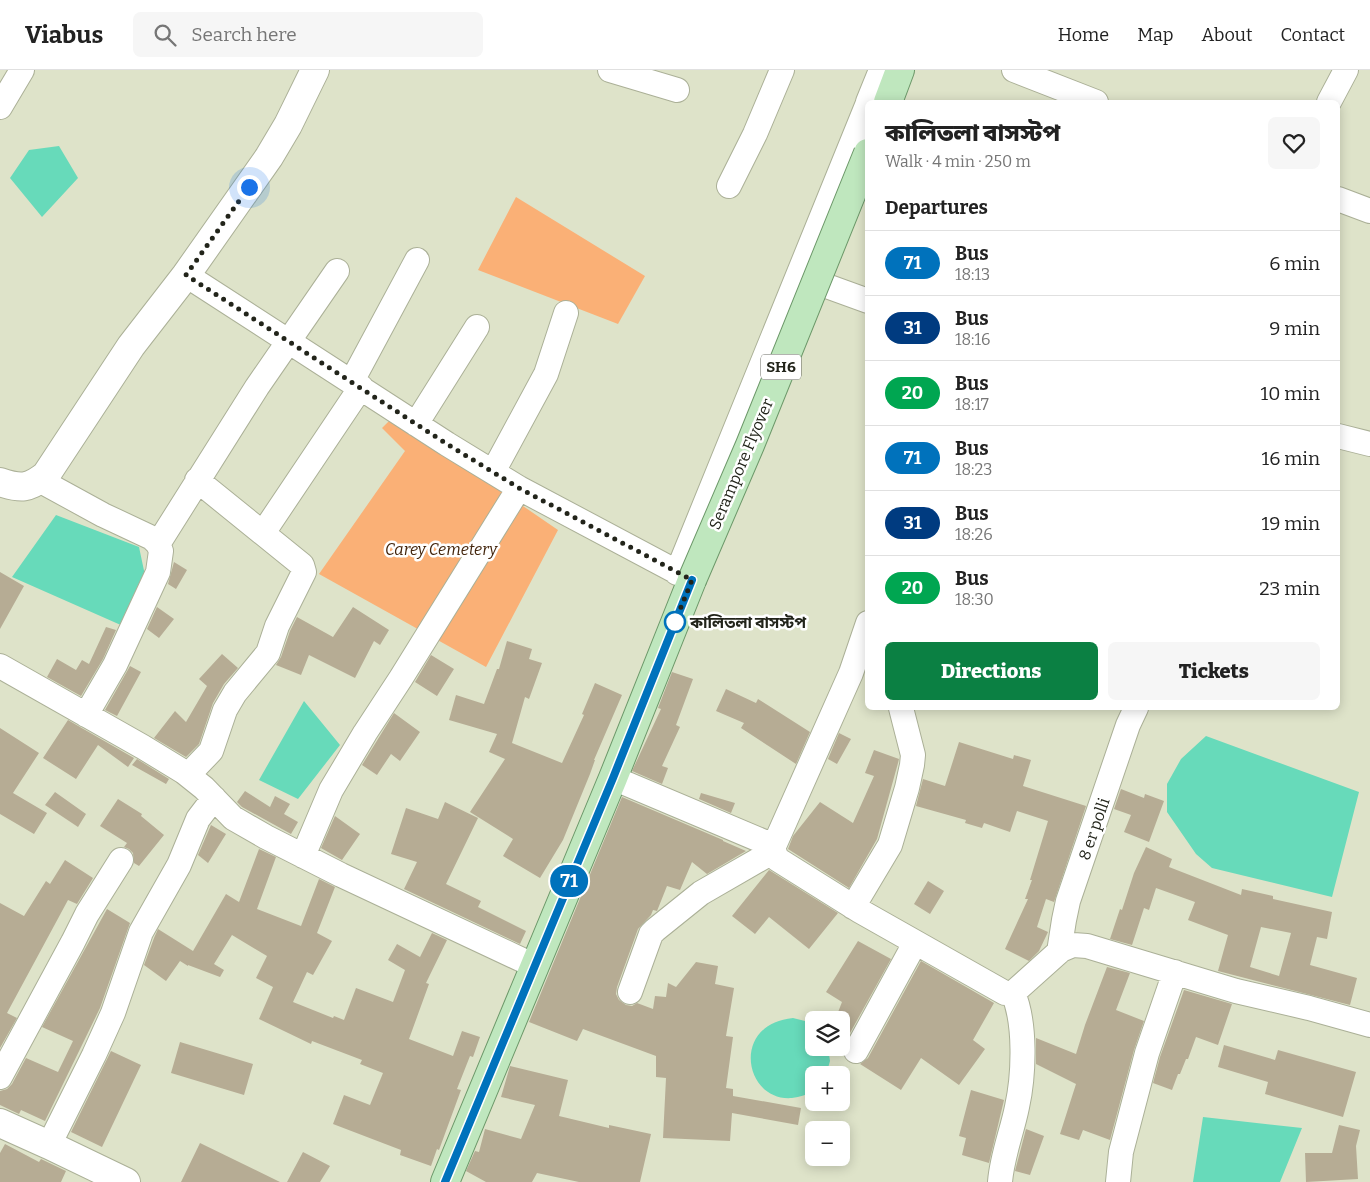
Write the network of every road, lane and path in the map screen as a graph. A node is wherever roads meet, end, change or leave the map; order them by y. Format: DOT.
graph roads {
  1 [pos="22,70"];
  2 [pos="315,70"];
  3 [pos="610,70"];
  4 [pos="782,70"];
  5 [pos="881,70"];
  6 [pos="900,70"];
  7 [pos="1014,70"];
  8 [pos="1346,70"];
  9 [pos="676,90"];
  10 [pos="869,100"];
  11 [pos="889,100"];
  12 [pos="1091,100"];
  13 [pos="1330,100"];
  14 [pos="0,107"];
  15 [pos="865,110"];
  16 [pos="865,160"];
  17 [pos="729,186"];
  18 [pos="1340,200"];
  19 [pos="1370,212"];
  20 [pos="417,260"];
  21 [pos="337,271"];
  22 [pos="186,275"];
  23 [pos="798,276"];
  24 [pos="865,300"];
  25 [pos="566,312"];
  26 [pos="477,326"];
  27 [pos="289,340"];
  28 [pos="356,384"];
  29 [pos="416,424"];
  30 [pos="1340,436"];
  31 [pos="1370,444"];
  32 [pos="493,472"];
  33 [pos="39,480"];
  34 [pos="197,480"];
  35 [pos="0,482"];
  36 [pos="519,488"];
  37 [pos="263,533"];
  38 [pos="158,544"];
  39 [pos="684,577"];
  40 [pos="865,641"];
  41 [pos="0,666"];
  42 [pos="861,666"];
  43 [pos="902,710"];
  44 [pos="1135,710"];
  45 [pos="86,715"];
  46 [pos="188,775"];
  47 [pos="613,778"];
  48 [pos="214,798"];
  49 [pos="774,848"];
  50 [pos="303,856"];
  51 [pos="122,860"];
  52 [pos="853,907"];
  53 [pos="915,943"];
  54 [pos="1059,952"];
  55 [pos="535,966"];
  56 [pos="1175,972"];
  57 [pos="630,992"];
  58 [pos="1013,993"];
  59 [pos="1370,1025"];
  60 [pos="856,1051"];
  61 [pos="0,1077"];
  62 [pos="0,1123"];
  63 [pos="50,1145"];
  64 [pos="126,1182"];
  65 [pos="445,1182"];
  66 [pos="1000,1182"];
  67 [pos="1118,1182"];
  1 -- 14 [label="street"];
  2 -- 22 [label="street"];
  3 -- 9 [label="street"];
  4 -- 17 [label="street"];
  5 -- 10 [label="street"];
  6 -- 11 [label="main road"];
  7 -- 12 [label="street"];
  8 -- 13 [label="street"];
  15 -- 23 [label="street"];
  16 -- 39 [label="main road, Serampore Flyover / SH6, bridge"];
  18 -- 19 [label="street"];
  20 -- 28 [label="street"];
  21 -- 27 [label="street"];
  22 -- 27 [label="street"];
  22 -- 33 [label="street"];
  23 -- 24 [label="street"];
  23 -- 39 [label="street"];
  25 -- 32 [label="street"];
  26 -- 29 [label="street"];
  27 -- 28 [label="street"];
  27 -- 34 [label="street"];
  28 -- 29 [label="street"];
  28 -- 37 [label="street"];
  29 -- 32 [label="street"];
  30 -- 31 [label="street"];
  32 -- 36 [label="street"];
  33 -- 35 [label="street"];
  33 -- 38 [label="street"];
  34 -- 37 [label="street"];
  34 -- 38 [label="street"];
  36 -- 39 [label="street"];
  36 -- 50 [label="street"];
  37 -- 46 [label="street"];
  38 -- 45 [label="street"];
  39 -- 47 [label="main road, SH6"];
  40 -- 42 [label="street"];
  41 -- 45 [label="street"];
  42 -- 49 [label="street"];
  43 -- 52 [label="street"];
  44 -- 54 [label="street, 8 er polli"];
  45 -- 46 [label="street"];
  46 -- 48 [label="street"];
  47 -- 49 [label="street"];
  47 -- 55 [label="main road, SH6"];
  48 -- 50 [label="street"];
  48 -- 63 [label="street"];
  49 -- 52 [label="street"];
  49 -- 57 [label="street"];
  50 -- 55 [label="street"];
  51 -- 61 [label="street"];
  52 -- 53 [label="street"];
  53 -- 58 [label="street"];
  53 -- 60 [label="street"];
  54 -- 56 [label="street"];
  54 -- 58 [label="street"];
  55 -- 65 [label="main road, SH6"];
  56 -- 59 [label="street"];
  56 -- 67 [label="street"];
  58 -- 66 [label="street"];
  62 -- 63 [label="street"];
  63 -- 64 [label="street"];
}
